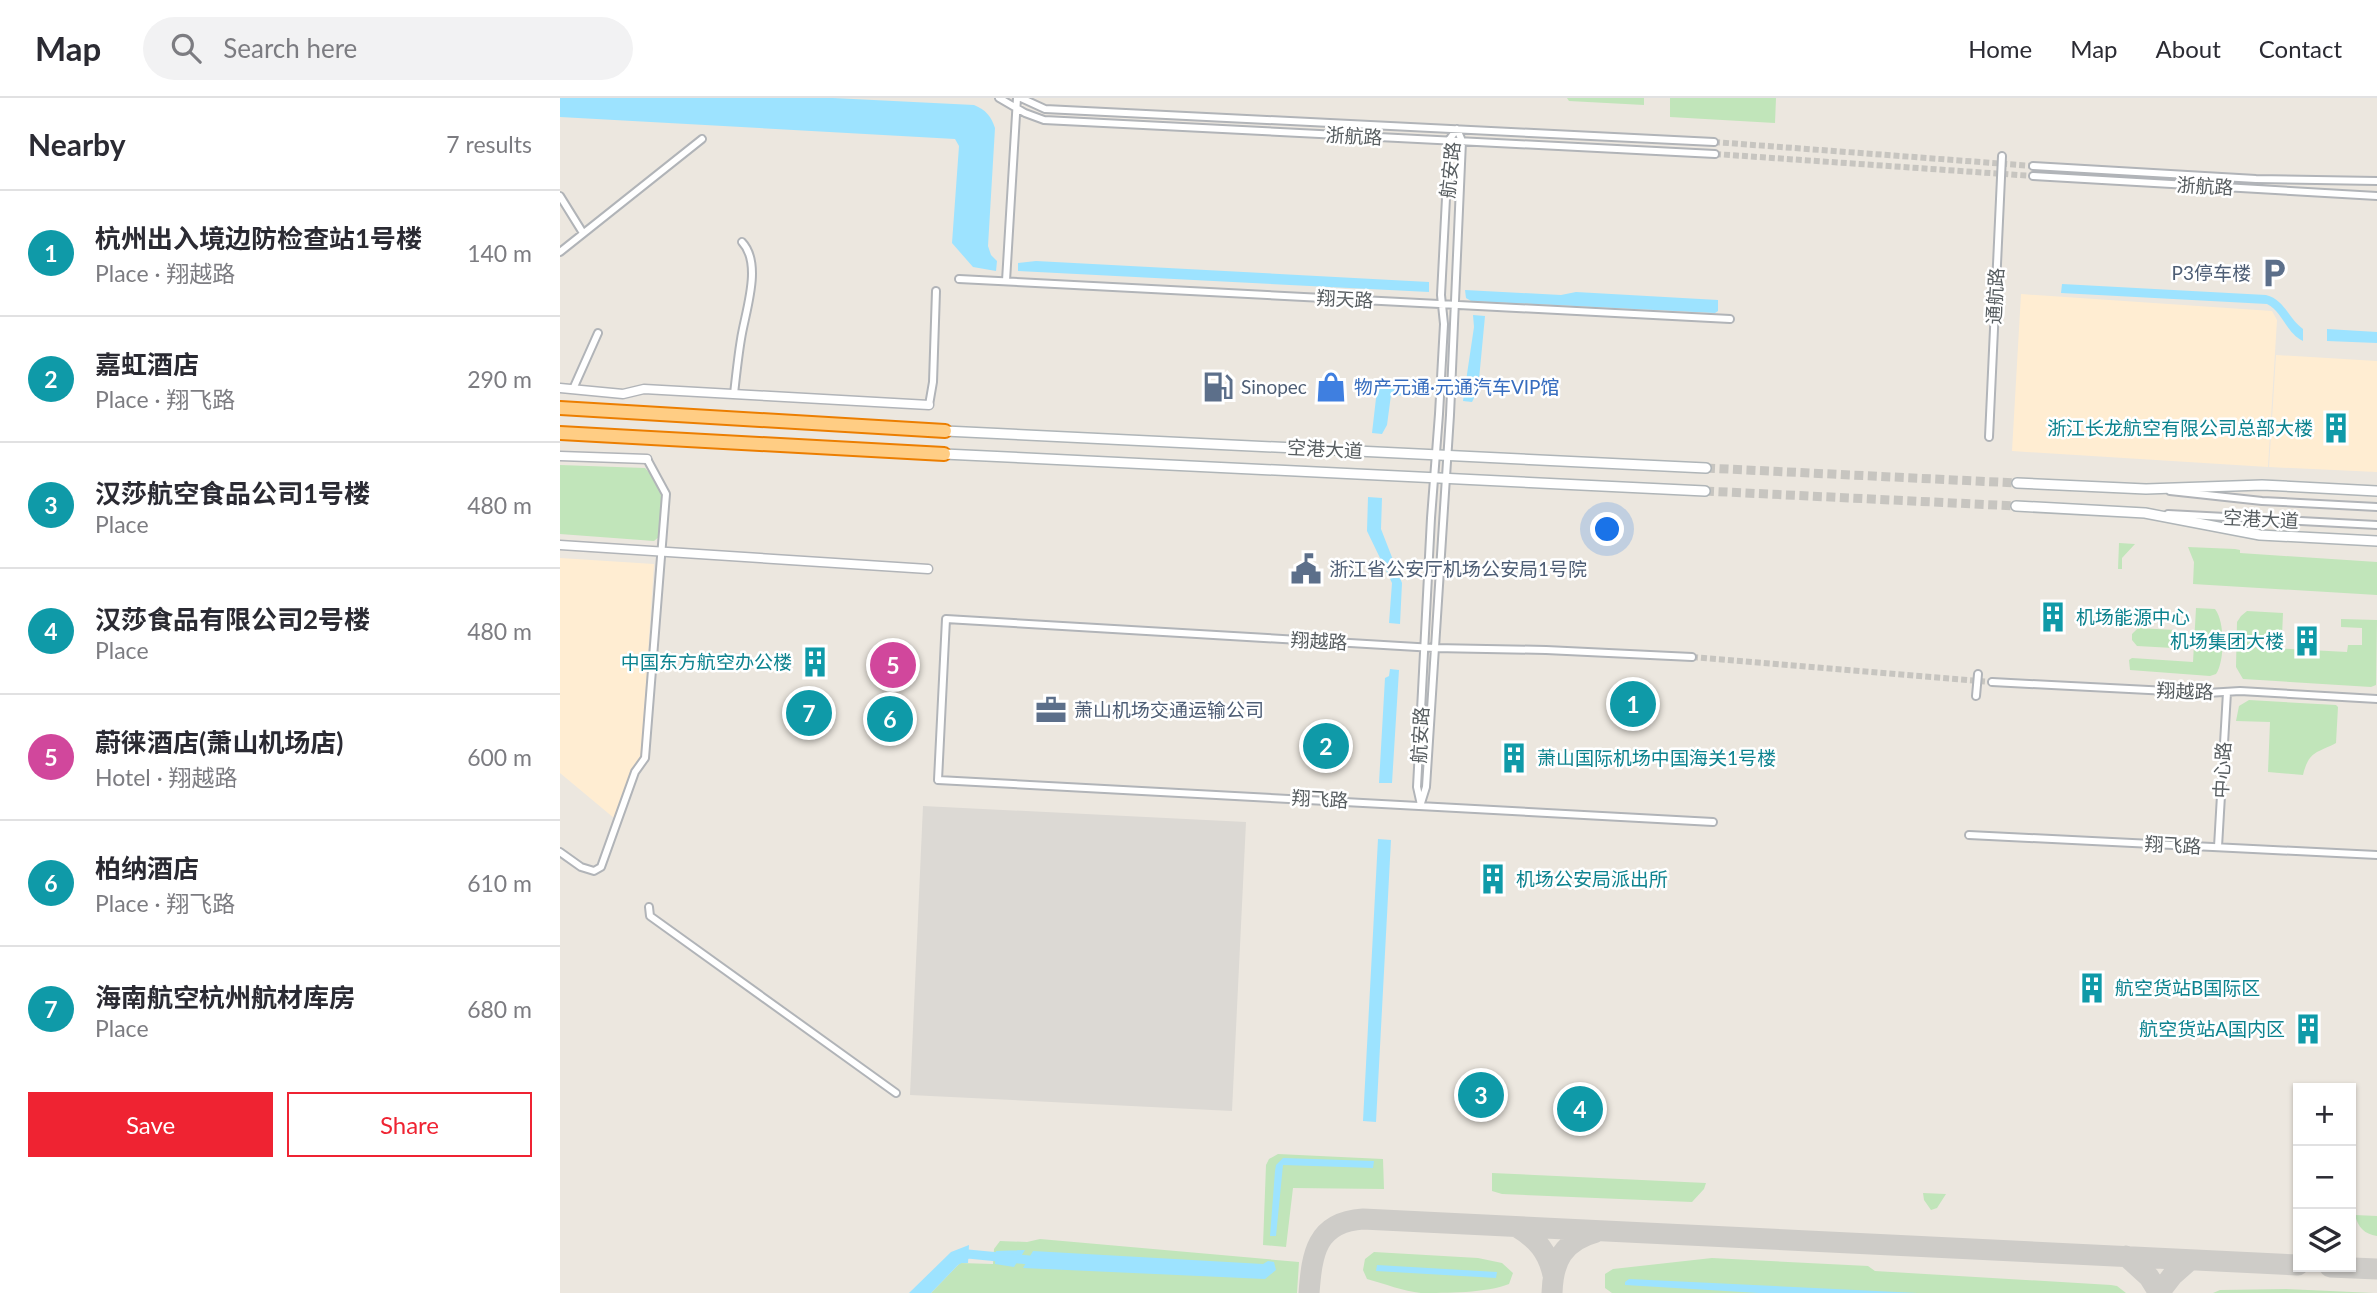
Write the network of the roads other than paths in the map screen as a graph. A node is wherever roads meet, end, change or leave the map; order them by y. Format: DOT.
graph roads {
  1 [pos="999,98"];
  2 [pos="1019,98"];
  3 [pos="1016,108"];
  4 [pos="1457,129"];
  5 [pos="702,139"];
  6 [pos="1449,140"];
  7 [pos="1462,141"];
  8 [pos="1714,142"];
  9 [pos="1715,153"];
  10 [pos="2002,156"];
  11 [pos="2033,166"];
  12 [pos="2033,176"];
  13 [pos="2377,181"];
  14 [pos="560,196"];
  15 [pos="2377,196"];
  16 [pos="583,233"];
  17 [pos="742,242"];
  18 [pos="560,252"];
  19 [pos="959,279"];
  20 [pos="1006,281"];
  21 [pos="936,291"];
  22 [pos="1442,304"];
  23 [pos="1455,304"];
  24 [pos="1730,318"];
  25 [pos="598,333"];
  26 [pos="560,388"];
  27 [pos="573,389"];
  28 [pos="734,394"];
  29 [pos="929,405"];
  30 [pos="560,408"];
  31 [pos="945,431"];
  32 [pos="560,433"];
  33 [pos="1989,436"];
  34 [pos="944,454"];
  35 [pos="1436,455"];
  36 [pos="1447,455"];
  37 [pos="560,456"];
  38 [pos="647,459"];
  39 [pos="1706,468"];
  40 [pos="1434,478"];
  41 [pos="1446,478"];
  42 [pos="2017,483"];
  43 [pos="2146,489"];
  44 [pos="1704,491"];
  45 [pos="2377,491"];
  46 [pos="2016,506"];
  47 [pos="2377,507"];
  48 [pos="2145,513"];
  49 [pos="2377,525"];
  50 [pos="2377,541"];
  51 [pos="560,545"];
  52 [pos="662,552"];
  53 [pos="928,569"];
  54 [pos="1425,647"];
  55 [pos="1434,648"];
  56 [pos="1692,657"];
  57 [pos="1978,674"];
  58 [pos="1992,682"];
  59 [pos="2227,692"];
  60 [pos="1976,696"];
  61 [pos="2377,699"];
  62 [pos="939,768"];
  63 [pos="1421,804"];
  64 [pos="1713,822"];
  65 [pos="1969,835"];
  66 [pos="2218,847"];
  67 [pos="560,852"];
  68 [pos="2377,855"];
  69 [pos="649,907"];
  70 [pos="896,1093"];
  1 -- 3 [label="street, 浙航路"];
  2 -- 3 [label="street"];
  2 -- 4 [label="street, 浙航路"];
  3 -- 6 [label="street, 浙航路"];
  3 -- 20 [label="street"];
  4 -- 6 [label="street, 航安路"];
  4 -- 7 [label="street, 航安路"];
  4 -- 8 [label="street, 浙航路"];
  5 -- 16 [label="street"];
  6 -- 7 [label="street, 浙航路"];
  6 -- 22 [label="street, 航安路"];
  7 -- 9 [label="street, 浙航路"];
  7 -- 23 [label="street, 航安路"];
  10 -- 33 [label="street, 通航路"];
  11 -- 13 [label="street, 浙航路"];
  12 -- 15 [label="street, 浙航路"];
  14 -- 16 [label="street"];
  16 -- 18 [label="street"];
  17 -- 28 [label="street"];
  19 -- 20 [label="street, 翔天路"];
  20 -- 22 [label="street, 翔天路"];
  21 -- 29 [label="street"];
  22 -- 23 [label="street, 翔天路"];
  22 -- 35 [label="street, 航安路"];
  23 -- 24 [label="street, 翔天路"];
  23 -- 36 [label="street, 航安路"];
  25 -- 27 [label="street"];
  26 -- 27 [label="street"];
  27 -- 28 [label="street"];
  28 -- 29 [label="street"];
  30 -- 31 [label="highway"];
  31 -- 35 [label="main road, 空港大道"];
  32 -- 34 [label="highway"];
  34 -- 40 [label="main road, 空港大道"];
  35 -- 36 [label="main road, 空港大道"];
  35 -- 40 [label="street, 航安路"];
  36 -- 39 [label="main road, 空港大道"];
  36 -- 41 [label="street, 航安路"];
  37 -- 38 [label="street"];
  38 -- 52 [label="street"];
  40 -- 41 [label="main road, 空港大道"];
  40 -- 54 [label="street, 航安路"];
  41 -- 44 [label="main road, 空港大道"];
  41 -- 55 [label="street, 航安路"];
  42 -- 43 [label="main road, 空港大道"];
  43 -- 45 [label="main road, 空港大道"];
  43 -- 47 [label="street, 空港大道"];
  46 -- 48 [label="main road, 空港大道"];
  48 -- 49 [label="street, 空港大道"];
  48 -- 50 [label="main road, 空港大道"];
  51 -- 52 [label="street"];
  52 -- 53 [label="street"];
  52 -- 67 [label="street"];
  54 -- 55 [label="street, 翔越路"];
  54 -- 62 [label="street, 翔越路"];
  54 -- 63 [label="street, 航安路"];
  55 -- 56 [label="street, 翔越路"];
  55 -- 63 [label="street, 航安路"];
  57 -- 60 [label="street"];
  58 -- 59 [label="street, 翔越路"];
  59 -- 61 [label="street, 翔越路"];
  59 -- 66 [label="street, 中心路"];
  62 -- 63 [label="street, 翔飞路"];
  63 -- 64 [label="street, 翔飞路"];
  65 -- 66 [label="street, 翔飞路"];
  66 -- 68 [label="street, 翔飞路"];
  69 -- 70 [label="street"];
}
